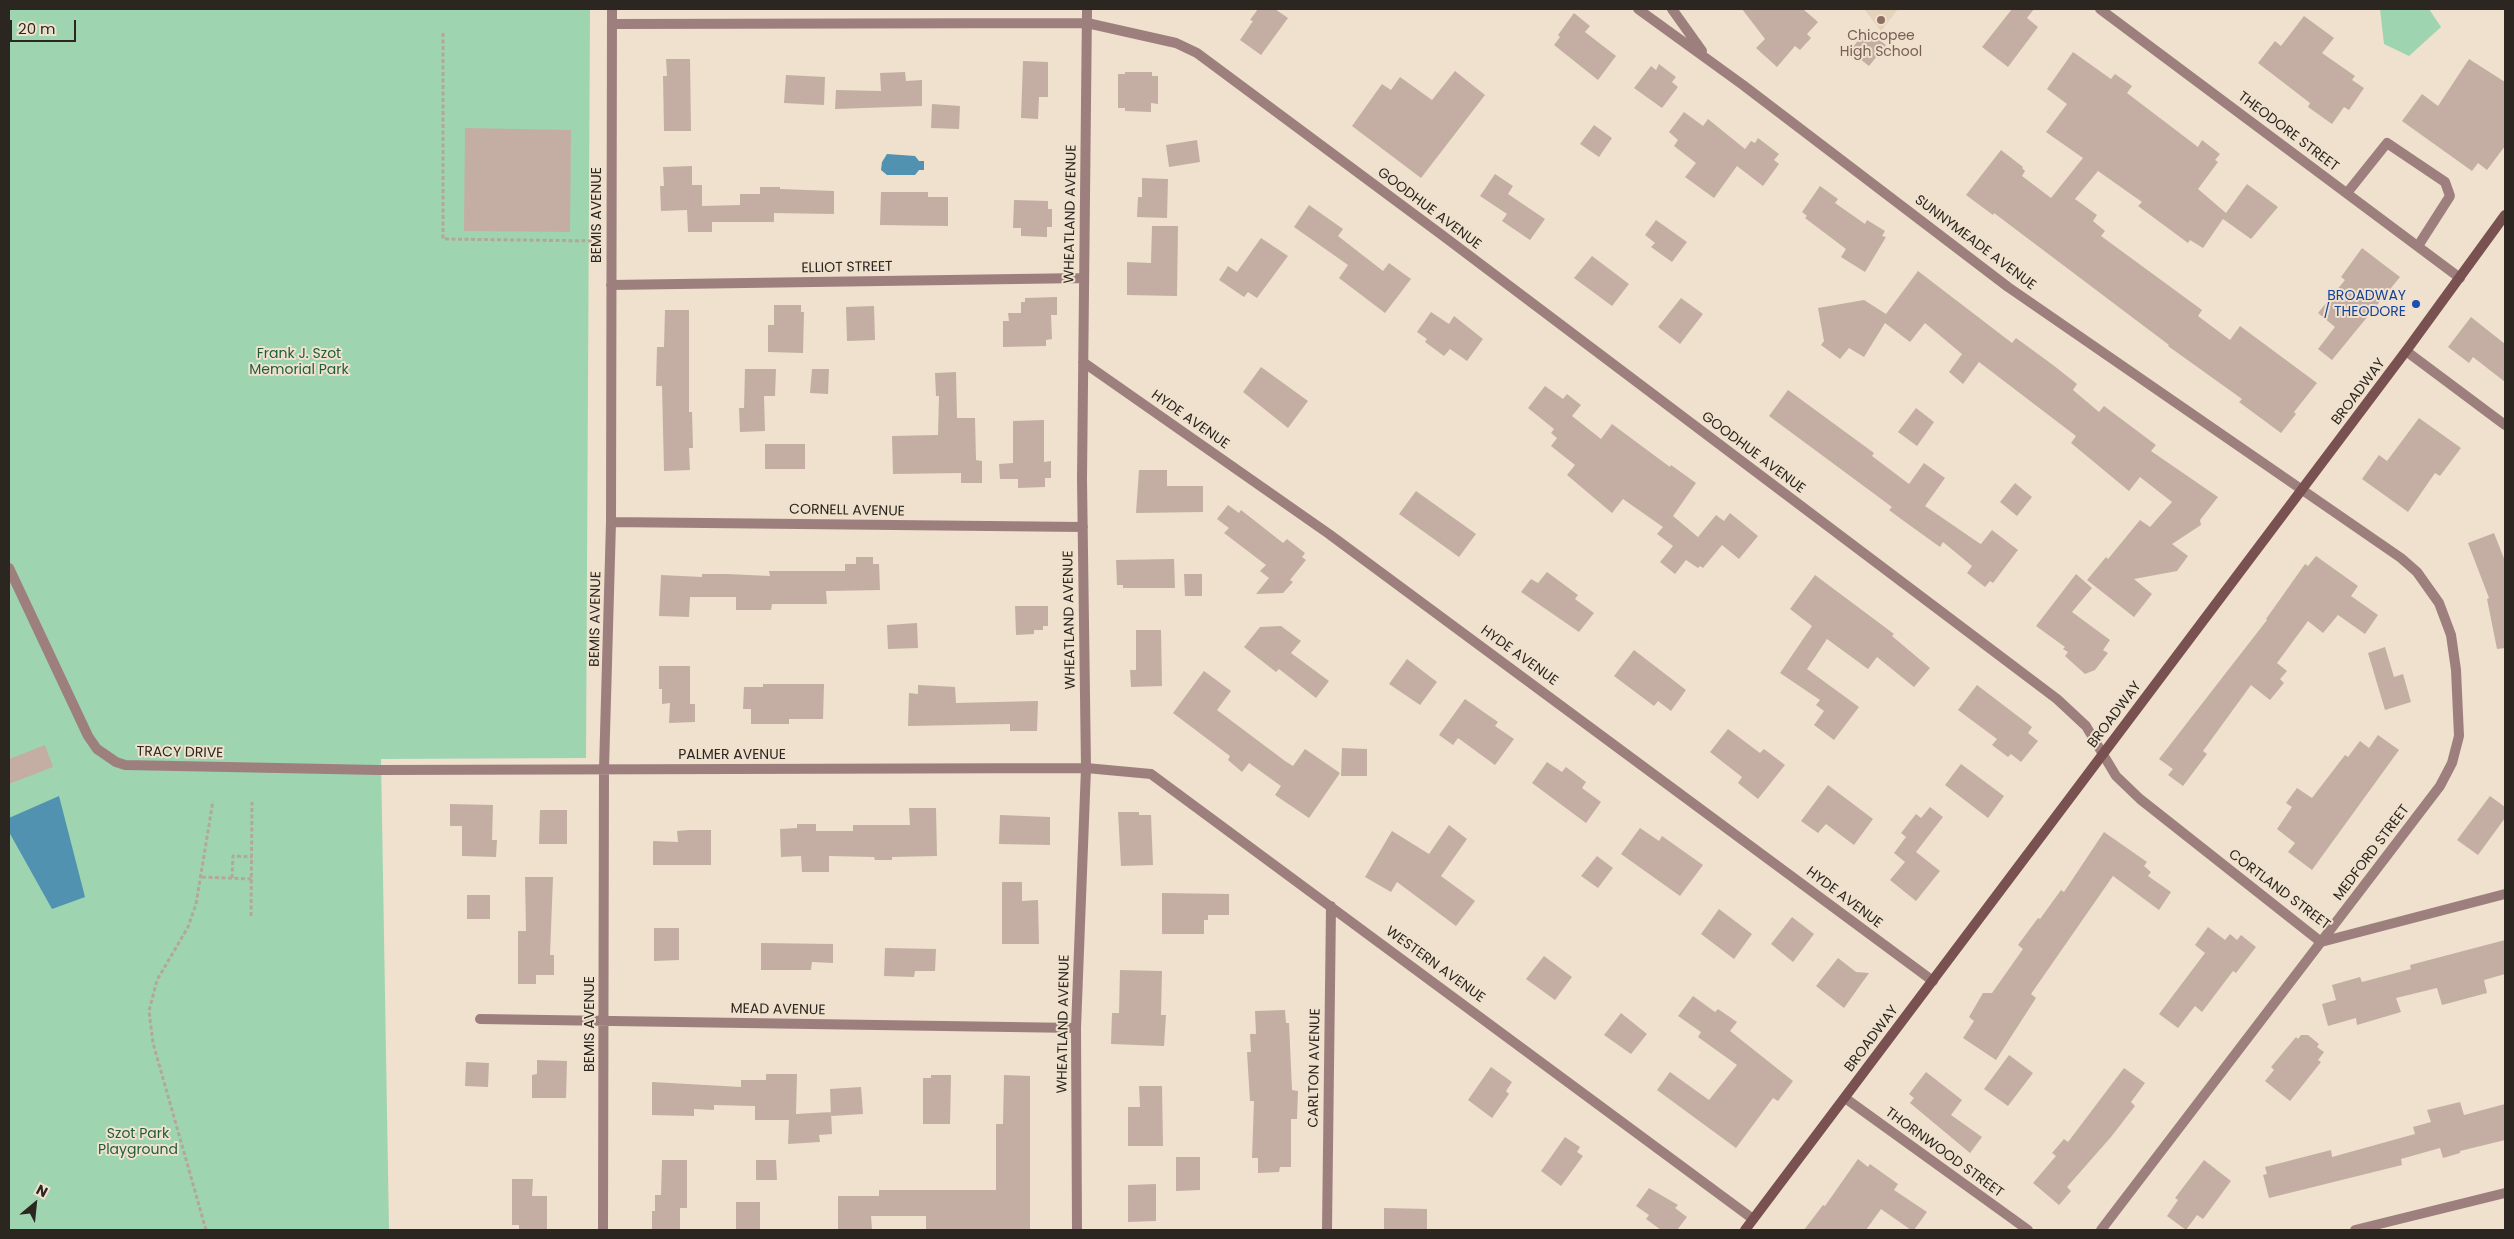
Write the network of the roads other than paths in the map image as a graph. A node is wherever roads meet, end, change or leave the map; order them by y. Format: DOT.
graph roads {
  1 [pos="612,9"];
  2 [pos="1087,9"];
  3 [pos="1638,9"];
  4 [pos="1672,9"];
  5 [pos="2100,9"];
  6 [pos="1087,23"];
  7 [pos="612,24"];
  8 [pos="1708,58"];
  9 [pos="2347,193"];
  10 [pos="2505,215"];
  11 [pos="2418,246"];
  12 [pos="1084,278"];
  13 [pos="2460,278"];
  14 [pos="611,285"];
  15 [pos="2406,351"];
  16 [pos="1083,362"];
  17 [pos="2505,425"];
  18 [pos="2302,489"];
  19 [pos="612,522"];
  20 [pos="1083,527"];
  21 [pos="9,568"];
  22 [pos="2104,753"];
  23 [pos="1086,768"];
  24 [pos="604,769"];
  25 [pos="379,770"];
  26 [pos="2505,894"];
  27 [pos="1331,906"];
  28 [pos="2321,942"];
  29 [pos="1933,981"];
  30 [pos="480,1019"];
  31 [pos="604,1022"];
  32 [pos="1076,1028"];
  33 [pos="1845,1098"];
  34 [pos="2505,1193"];
  35 [pos="1754,1219"];
  36 [pos="603,1230"];
  37 [pos="1077,1230"];
  38 [pos="1327,1230"];
  39 [pos="1745,1230"];
  40 [pos="2028,1230"];
  41 [pos="2101,1230"];
  42 [pos="2355,1230"];
  1 -- 7 [label="street, BEMIS AVENUE"];
  2 -- 6 [label="street, WHEATLAND AVENUE"];
  3 -- 8 [label="street, SUNNYMEADE AVENUE"];
  4 -- 8 [label="street"];
  5 -- 9 [label="street, THEODORE STREET"];
  6 -- 7 [label="street, GOODHUE AVENUE"];
  6 -- 12 [label="street, WHEATLAND AVENUE"];
  6 -- 22 [label="street, GOODHUE AVENUE"];
  7 -- 14 [label="street, BEMIS AVENUE"];
  8 -- 18 [label="street, SUNNYMEADE AVENUE"];
  9 -- 11 [label="street, THEODORE STREET"];
  9 -- 11 [label="street"];
  10 -- 13 [label="main road, BROADWAY"];
  11 -- 13 [label="street, THEODORE STREET"];
  12 -- 14 [label="street, ELLIOT STREET"];
  12 -- 16 [label="street, WHEATLAND AVENUE"];
  13 -- 15 [label="main road, BROADWAY"];
  14 -- 19 [label="street, BEMIS AVENUE"];
  15 -- 17 [label="street"];
  15 -- 18 [label="main road, BROADWAY"];
  16 -- 20 [label="street, WHEATLAND AVENUE"];
  16 -- 29 [label="street, HYDE AVENUE"];
  18 -- 22 [label="main road, BROADWAY"];
  18 -- 28 [label="street, MEDFORD STREET"];
  19 -- 20 [label="street, CORNELL AVENUE"];
  19 -- 24 [label="street, BEMIS AVENUE"];
  20 -- 23 [label="street, WHEATLAND AVENUE"];
  21 -- 25 [label="street, TRACY DRIVE"];
  22 -- 28 [label="street, CORTLAND STREET"];
  22 -- 29 [label="main road, BROADWAY"];
  23 -- 24 [label="street, PALMER AVENUE"];
  23 -- 27 [label="street, WESTERN AVENUE"];
  23 -- 32 [label="street, WHEATLAND AVENUE"];
  24 -- 25 [label="street, PALMER AVENUE"];
  24 -- 31 [label="street, BEMIS AVENUE"];
  26 -- 28 [label="street, CORTLAND STREET"];
  27 -- 35 [label="street, WESTERN AVENUE"];
  27 -- 38 [label="street, CARLTON AVENUE"];
  28 -- 41 [label="street, MEDFORD STREET"];
  29 -- 33 [label="main road, BROADWAY"];
  30 -- 31 [label="street, MEAD AVENUE"];
  31 -- 32 [label="street, MEAD AVENUE"];
  31 -- 36 [label="street, BEMIS AVENUE"];
  32 -- 37 [label="street, WHEATLAND AVENUE"];
  33 -- 35 [label="main road, BROADWAY"];
  33 -- 40 [label="street, THORNWOOD STREET"];
  34 -- 42 [label="street"];
  35 -- 39 [label="main road, BROADWAY"];
}
